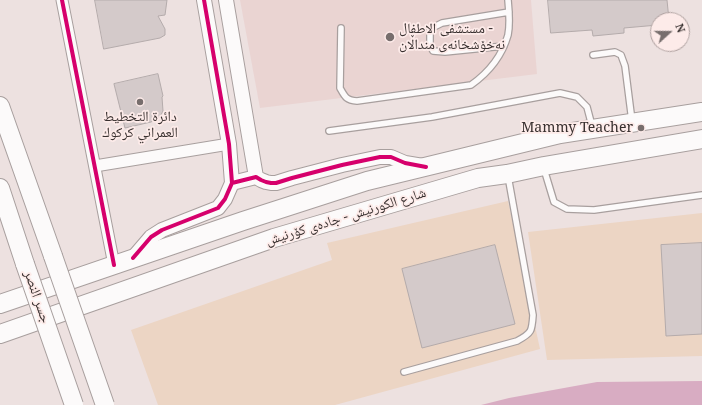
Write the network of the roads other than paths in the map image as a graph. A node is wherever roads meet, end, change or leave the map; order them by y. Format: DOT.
graph roads {
  1 [pos="62,0"];
  2 [pos="204,0"];
  3 [pos="226,0"];
  4 [pos="508,0"];
  5 [pos="509,12"];
  6 [pos="341,28"];
  7 [pos="504,46"];
  8 [pos="593,55"];
  9 [pos="0,106"];
  10 [pos="702,112"];
  11 [pos="632,123"];
  12 [pos="593,129"];
  13 [pos="329,131"];
  14 [pos="702,139"];
  15 [pos="229,144"];
  16 [pos="95,166"];
  17 [pos="544,166"];
  18 [pos="426,167"];
  19 [pos="507,174"];
  20 [pos="256,177"];
  21 [pos="232,183"];
  22 [pos="0,188"];
  23 [pos="702,195"];
  24 [pos="133,258"];
  25 [pos="114,265"];
  26 [pos="1,301"];
  27 [pos="0,334"];
  28 [pos="404,372"];
  29 [pos="74,405"];
  30 [pos="105,405"];
  1 -- 16 [label="street"];
  2 -- 15 [label="street"];
  3 -- 20 [label="street"];
  4 -- 5 [label="lane"];
  5 -- 7 [label="lane"];
  5 -- 7 [label="lane"];
  6 -- 7 [label="lane"];
  8 -- 11 [label="lane"];
  9 -- 30 [label="main road, جسر النصر, bridge"];
  10 -- 11 [label="main road, شارع الكورنيش - جادەی کۆرنیش"];
  11 -- 12 [label="main road, شارع الكورنيش - جادەی کۆرنیش"];
  12 -- 13 [label="lane"];
  12 -- 18 [label="main road, شارع الكورنيش - جادەی کۆرنیش"];
  14 -- 17 [label="main road, شارع الكورنيش - جادەی کۆرنیش"];
  15 -- 16 [label="street"];
  15 -- 21 [label="street"];
  16 -- 25 [label="street"];
  17 -- 19 [label="main road, شارع الكورنيش - جادەی کۆرنیش"];
  17 -- 23 [label="lane"];
  18 -- 20 [label="street"];
  18 -- 24 [label="main road, شارع الكورنيش - جادەی کۆرنیش"];
  19 -- 27 [label="main road, شارع الكورنيش - جادەی کۆرنیش"];
  19 -- 28 [label="lane"];
  20 -- 21 [label="street"];
  21 -- 24 [label="street"];
  22 -- 29 [label="main road, جسر النصر, bridge"];
  24 -- 25 [label="main road, شارع الكورنيش - جادەی کۆرنیش"];
  25 -- 26 [label="main road, شارع الكورنيش - جادەی کۆرنیش"];
}
